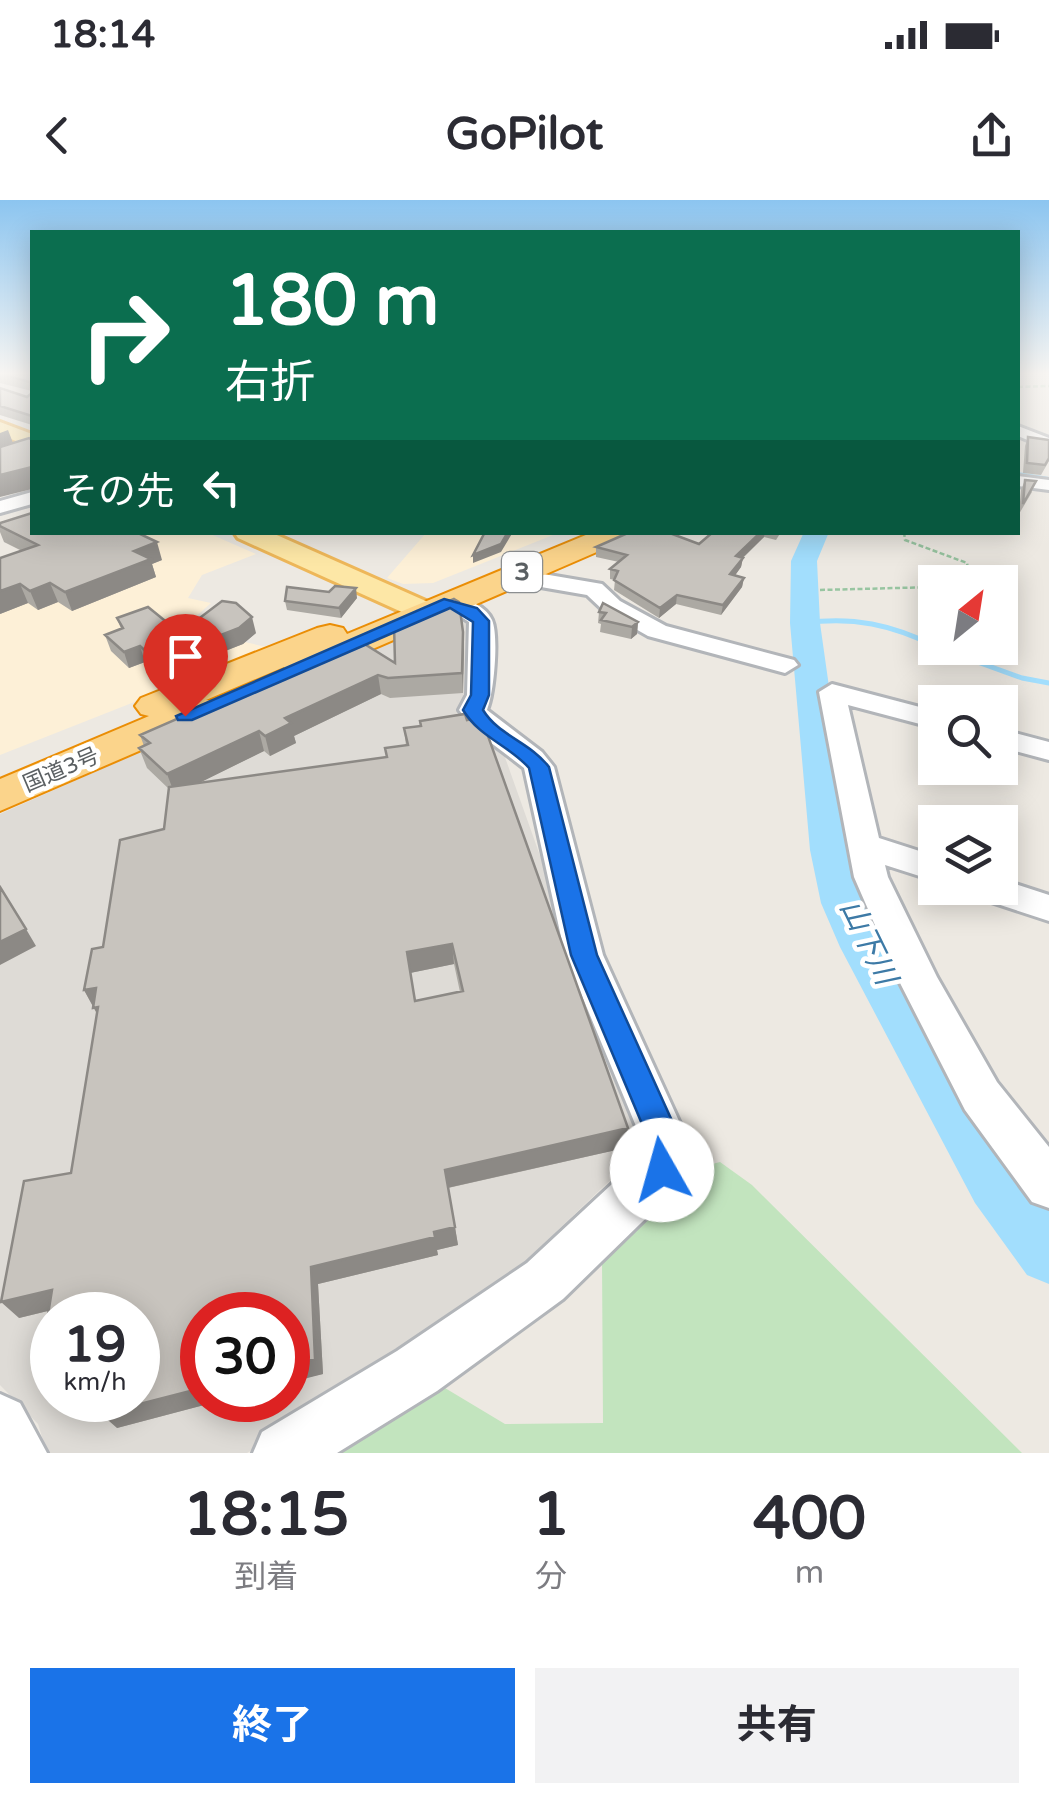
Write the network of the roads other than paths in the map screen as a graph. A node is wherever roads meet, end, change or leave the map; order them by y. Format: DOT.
graph roads {
  1 [pos="6,430"];
  2 [pos="1020,432"];
  3 [pos="30,440"];
  4 [pos="1049,444"];
  5 [pos="30,453"];
  6 [pos="13,458"];
  7 [pos="1020,480"];
  8 [pos="1049,485"];
  9 [pos="30,499"];
  10 [pos="0,507"];
  11 [pos="254,535"];
  12 [pos="582,535"];
  13 [pos="612,535"];
  14 [pos="514,576"];
  15 [pos="428,606"];
  16 [pos="785,665"];
  17 [pos="918,715"];
  18 [pos="1018,743"];
  19 [pos="1049,751"];
  20 [pos="0,768"];
  21 [pos="0,796"];
  22 [pos="863,845"];
  23 [pos="918,863"];
  24 [pos="1018,898"];
  25 [pos="1049,908"];
  26 [pos="1049,1185"];
  27 [pos="0,1423"];
  28 [pos="17,1453"];
  29 [pos="282,1453"];
  1 -- 3 [label="main road"];
  2 -- 4 [label="street"];
  5 -- 6 [label="street"];
  7 -- 8 [label="street"];
  9 -- 10 [label="street"];
  11 -- 15 [label="main road"];
  12 -- 15 [label="highway, 国道3号 / 3"];
  13 -- 14 [label="highway, 国道3号 / 3"];
  14 -- 15 [label="highway, 国道3号 / 3"];
  14 -- 16 [label="street"];
  15 -- 20 [label="highway, 国道3号 / 3"];
  15 -- 21 [label="highway, 国道3号 / 3"];
  15 -- 29 [label="street"];
  17 -- 22 [label="street"];
  18 -- 19 [label="street"];
  22 -- 23 [label="street"];
  22 -- 26 [label="street"];
  24 -- 25 [label="street"];
  27 -- 28 [label="street"];
}
